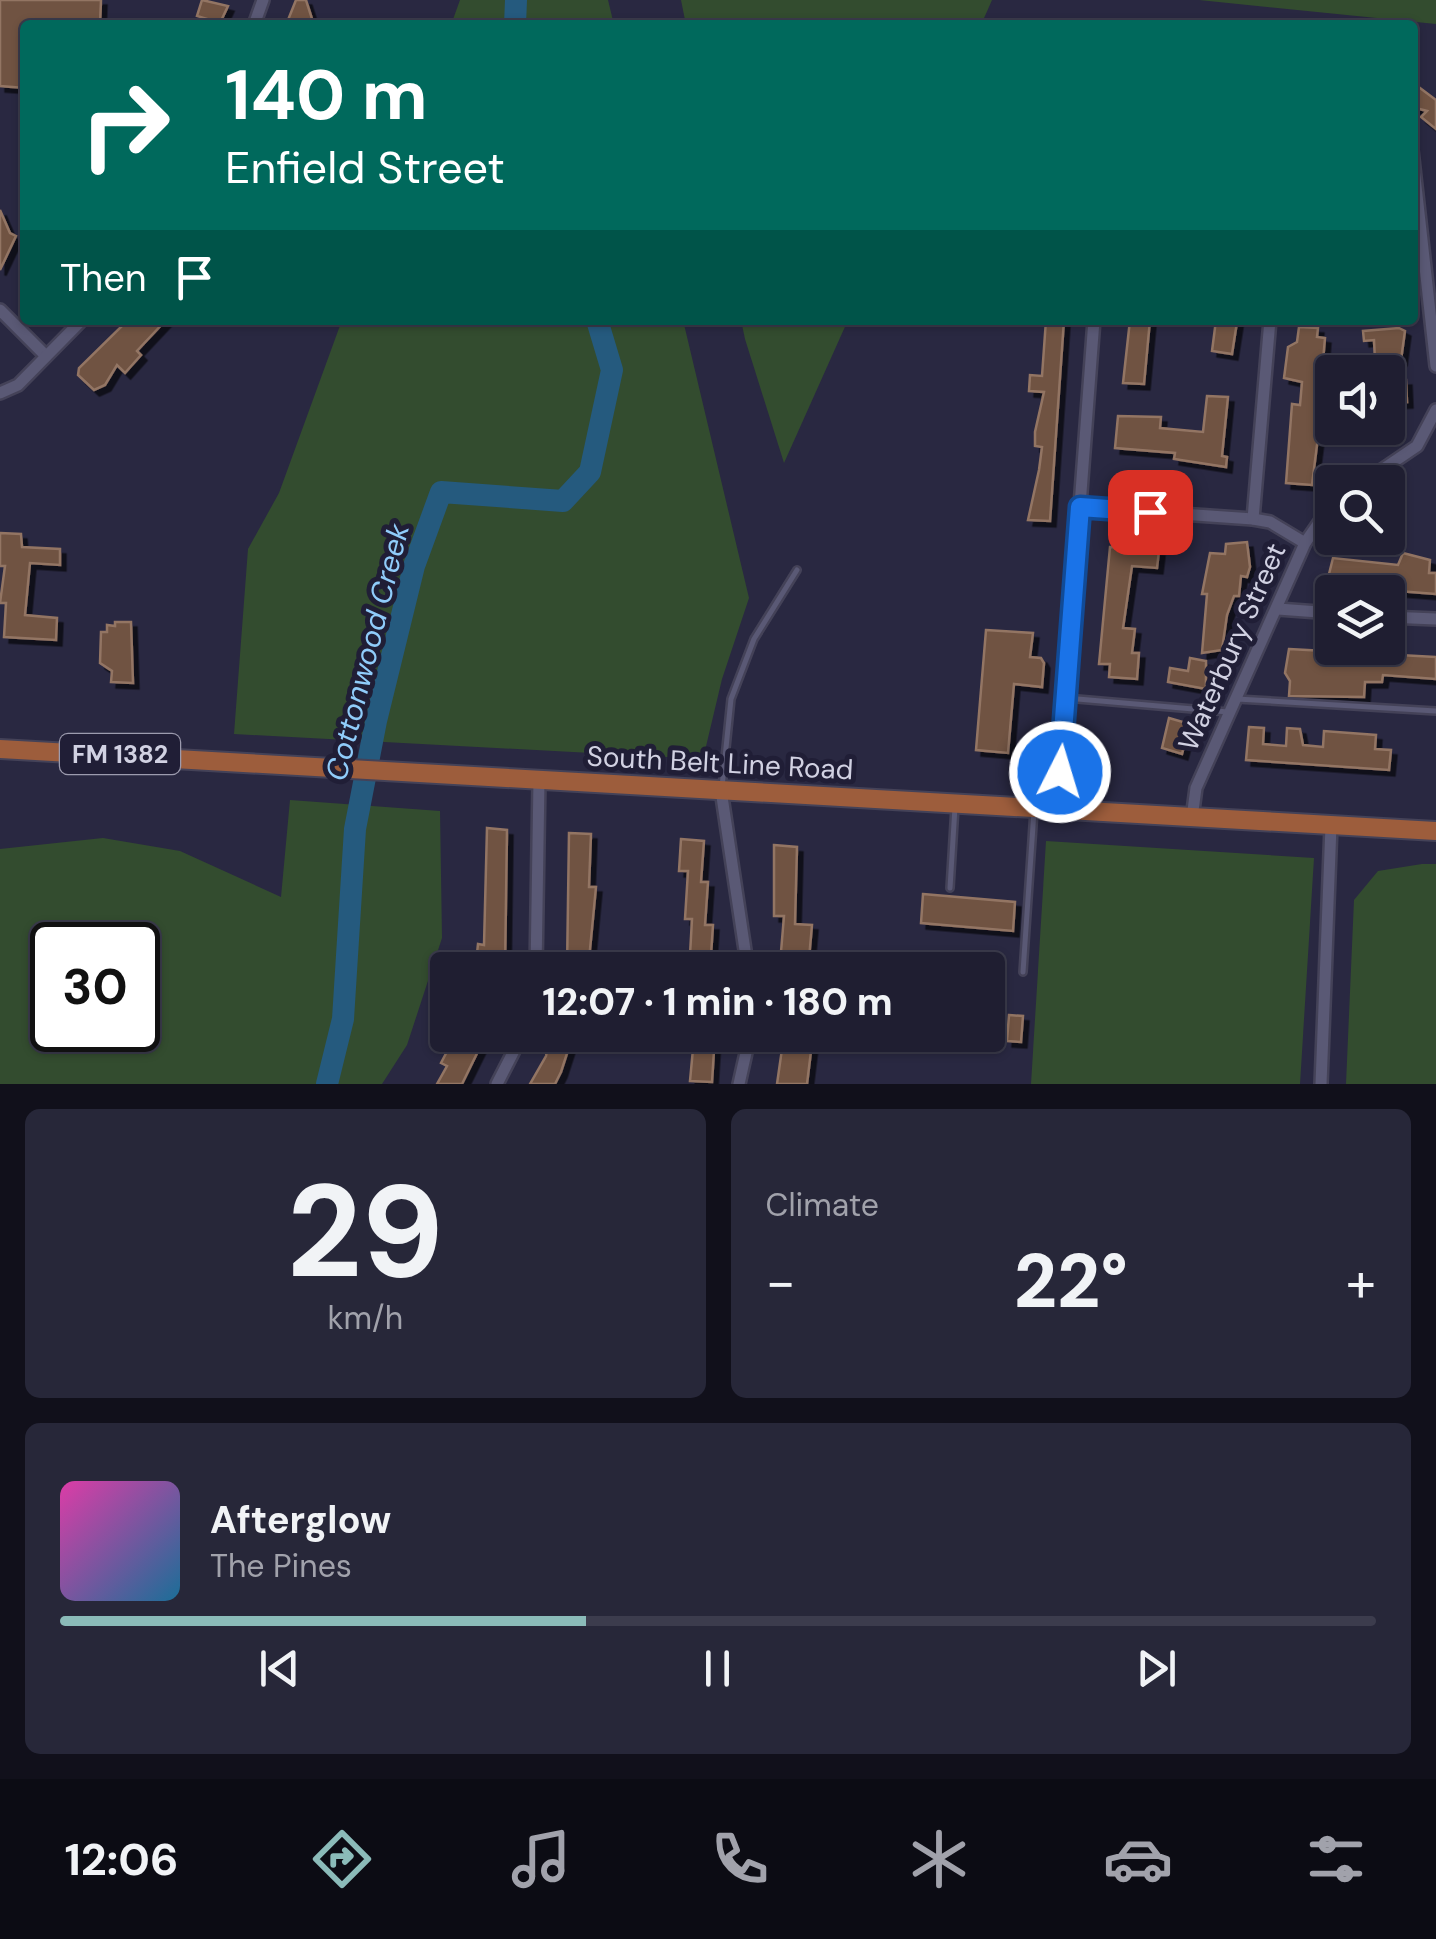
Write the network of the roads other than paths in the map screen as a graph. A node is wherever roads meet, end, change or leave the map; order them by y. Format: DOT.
graph roads {
  1 [pos="1418,204"];
  2 [pos="0,310"];
  3 [pos="77,325"];
  4 [pos="1094,325"];
  5 [pos="1270,325"];
  6 [pos="46,356"];
  7 [pos="1436,366"];
  8 [pos="0,394"];
  9 [pos="1436,410"];
  10 [pos="1389,465"];
  11 [pos="1080,507"];
  12 [pos="1253,520"];
  13 [pos="1315,529"];
  14 [pos="1305,543"];
  15 [pos="796,570"];
  16 [pos="1278,609"];
  17 [pos="1315,612"];
  18 [pos="1405,618"];
  19 [pos="1436,619"];
  20 [pos="1066,698"];
  21 [pos="1237,699"];
  22 [pos="1436,712"];
  23 [pos="1230,713"];
  24 [pos="0,749"];
  25 [pos="539,780"];
  26 [pos="722,790"];
  27 [pos="955,804"];
  28 [pos="1034,808"];
  29 [pos="1058,810"];
  30 [pos="1192,818"];
  31 [pos="1331,826"];
  32 [pos="1436,831"];
  33 [pos="950,888"];
  34 [pos="536,952"];
  35 [pos="745,952"];
  36 [pos="1023,972"];
  37 [pos="513,1052"];
  38 [pos="746,1052"];
  39 [pos="496,1084"];
  40 [pos="739,1084"];
  41 [pos="1322,1084"];
  1 -- 7 [label="street"];
  2 -- 6 [label="street"];
  3 -- 6 [label="street"];
  4 -- 11 [label="street"];
  5 -- 12 [label="street"];
  6 -- 8 [label="street"];
  9 -- 10 [label="street"];
  11 -- 12 [label="street"];
  11 -- 20 [label="street"];
  12 -- 14 [label="street"];
  13 -- 14 [label="street, Waterbury Street"];
  14 -- 16 [label="street, Waterbury Street"];
  15 -- 26 [label="lane"];
  16 -- 17 [label="street"];
  16 -- 21 [label="street, Waterbury Street"];
  18 -- 19 [label="street"];
  20 -- 23 [label="lane"];
  20 -- 29 [label="street"];
  21 -- 22 [label="lane"];
  21 -- 23 [label="street, Waterbury Street"];
  23 -- 30 [label="street, Waterbury Street"];
  24 -- 25 [label="main road, South Belt Line Road / FM 1382"];
  25 -- 26 [label="main road, South Belt Line Road / FM 1382"];
  25 -- 34 [label="street"];
  26 -- 27 [label="main road, South Belt Line Road / FM 1382"];
  26 -- 35 [label="street"];
  27 -- 28 [label="main road, South Belt Line Road / FM 1382"];
  27 -- 33 [label="lane"];
  28 -- 29 [label="main road, South Belt Line Road / FM 1382"];
  28 -- 36 [label="lane"];
  29 -- 30 [label="main road, South Belt Line Road / FM 1382"];
  30 -- 31 [label="main road, South Belt Line Road / FM 1382"];
  31 -- 32 [label="main road, South Belt Line Road / FM 1382"];
  31 -- 41 [label="street"];
  37 -- 39 [label="street"];
  38 -- 40 [label="street"];
}
